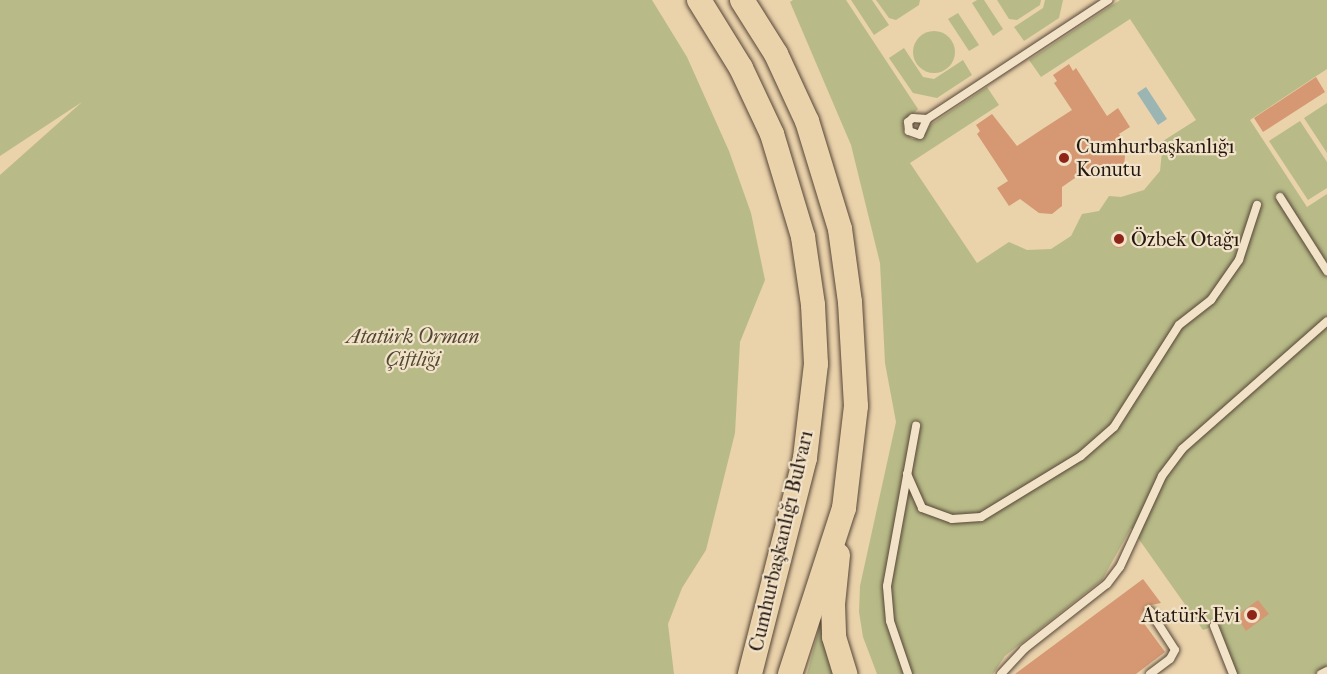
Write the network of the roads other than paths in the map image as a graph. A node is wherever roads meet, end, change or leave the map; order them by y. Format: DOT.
graph roads {
  1 [pos="699,0"];
  2 [pos="742,0"];
  3 [pos="1108,0"];
  4 [pos="927,119"];
  5 [pos="1280,197"];
  6 [pos="1257,205"];
  7 [pos="1327,271"];
  8 [pos="1327,321"];
  9 [pos="916,426"];
  10 [pos="906,474"];
  11 [pos="844,508"];
  12 [pos="1150,611"];
  13 [pos="1214,626"];
  14 [pos="1327,671"];
  15 [pos="750,674"];
  16 [pos="790,674"];
  17 [pos="845,674"];
  18 [pos="908,674"];
  19 [pos="1001,674"];
  20 [pos="1150,674"];
  21 [pos="1233,674"];
  22 [pos="1321,674"];
  1 -- 15 [label="main road, Cumhurbaşkanlığı Bulvarı"];
  2 -- 11 [label="main road, Cumhurbaşkanlığı Bulvarı"];
  3 -- 4 [label="lane"];
  5 -- 7 [label="lane"];
  6 -- 10 [label="lane"];
  8 -- 19 [label="lane"];
  9 -- 10 [label="lane"];
  10 -- 18 [label="lane"];
  11 -- 16 [label="main road, Cumhurbaşkanlığı Bulvarı"];
  11 -- 17 [label="main road"];
  12 -- 20 [label="lane"];
  13 -- 21 [label="lane"];
  14 -- 22 [label="lane"];
}
